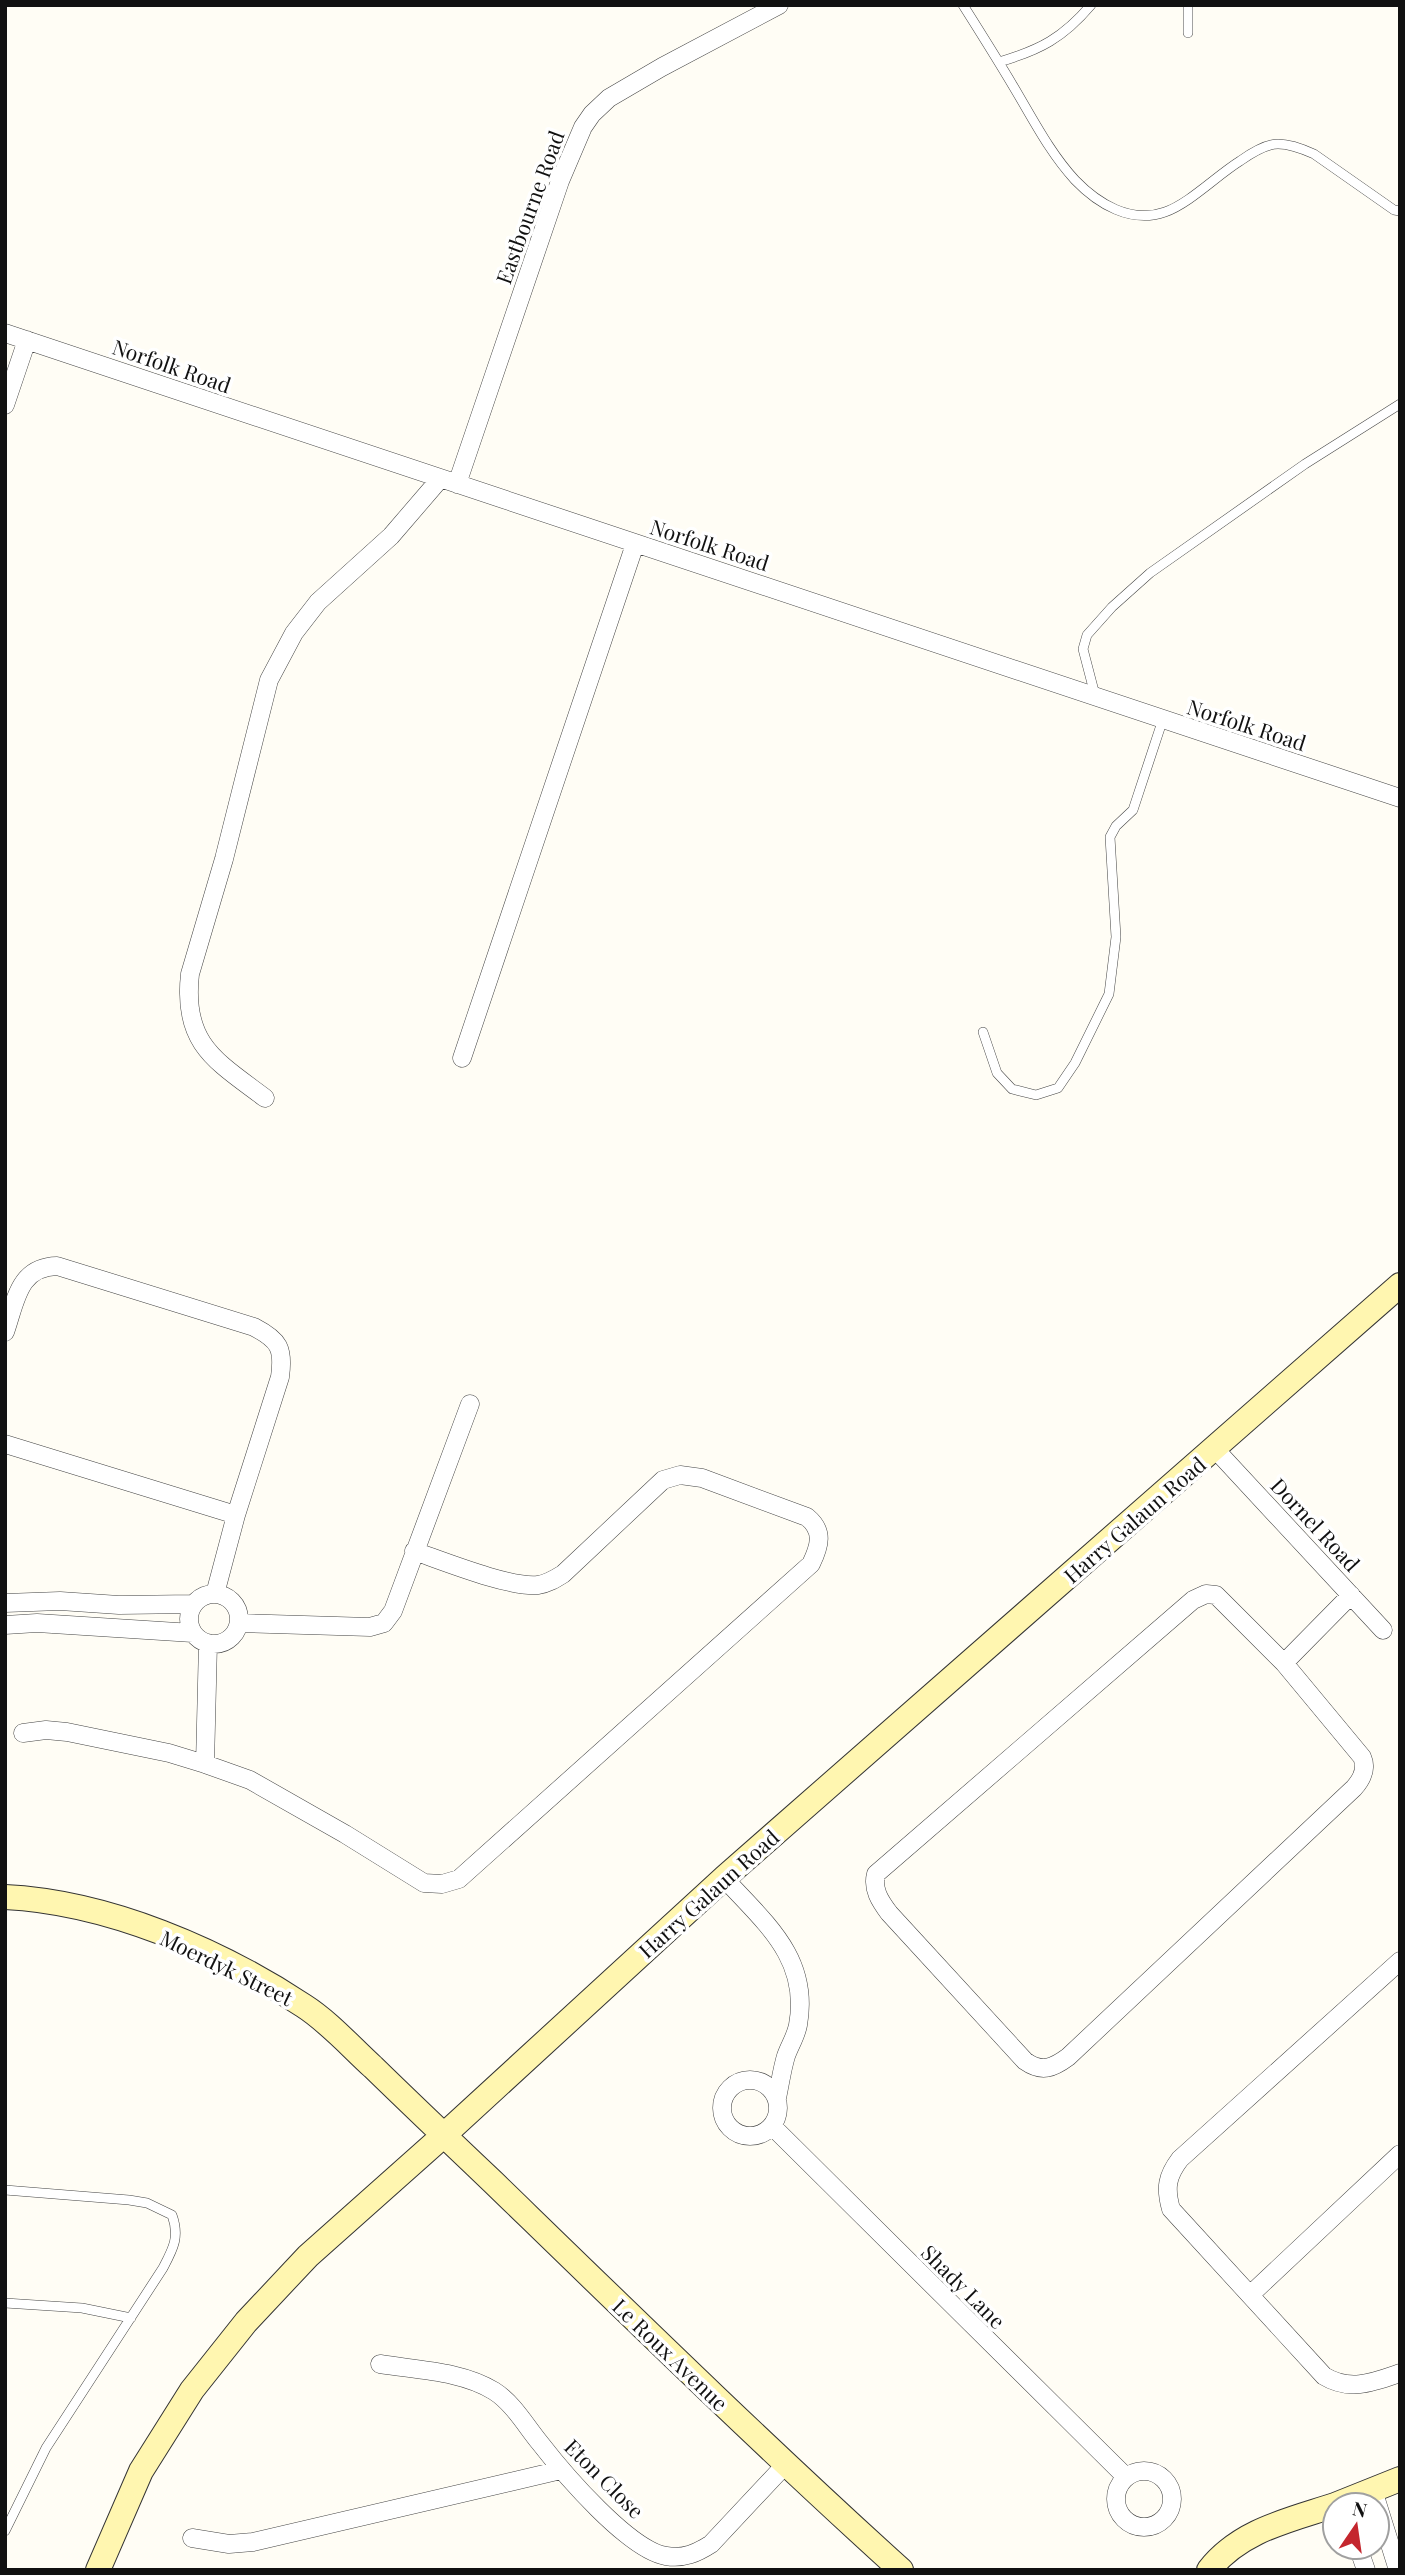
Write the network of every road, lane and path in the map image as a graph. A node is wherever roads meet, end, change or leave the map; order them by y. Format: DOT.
graph roads {
  1 [pos="779,5"];
  2 [pos="963,5"];
  3 [pos="1091,5"];
  4 [pos="1188,5"];
  5 [pos="1188,33"];
  6 [pos="999,62"];
  7 [pos="1400,211"];
  8 [pos="5,333"];
  9 [pos="27,340"];
  10 [pos="1400,404"];
  11 [pos="5,405"];
  12 [pos="449,481"];
  13 [pos="635,544"];
  14 [pos="1096,697"];
  15 [pos="1163,719"];
  16 [pos="1400,798"];
  17 [pos="983,1032"];
  18 [pos="462,1058"];
  19 [pos="265,1098"];
  20 [pos="1400,1284"];
  21 [pos="5,1332"];
  22 [pos="470,1404"];
  23 [pos="5,1444"];
  24 [pos="1215,1449"];
  25 [pos="236,1515"];
  26 [pos="414,1551"];
  27 [pos="215,1594"];
  28 [pos="1351,1595"];
  29 [pos="5,1603"];
  30 [pos="194,1604"];
  31 [pos="239,1623"];
  32 [pos="5,1625"];
  33 [pos="1383,1630"];
  34 [pos="201,1638"];
  35 [pos="1284,1663"];
  36 [pos="23,1733"];
  37 [pos="205,1764"];
  38 [pos="724,1878"];
  39 [pos="5,1898"];
  40 [pos="1400,1961"];
  41 [pos="787,2054"];
  42 [pos="755,2080"];
  43 [pos="776,2098"];
  44 [pos="772,2126"];
  45 [pos="444,2135"];
  46 [pos="1400,2154"];
  47 [pos="5,2190"];
  48 [pos="1250,2295"];
  49 [pos="5,2302"];
  50 [pos="131,2318"];
  51 [pos="380,2364"];
  52 [pos="1400,2374"];
  53 [pos="785,2465"];
  54 [pos="561,2470"];
  55 [pos="1126,2477"];
  56 [pos="1400,2480"];
  57 [pos="1373,2490"];
  58 [pos="1321,2510"];
  59 [pos="5,2531"];
  60 [pos="192,2538"];
  61 [pos="664,2563"];
  62 [pos="97,2570"];
  63 [pos="901,2570"];
  64 [pos="1209,2570"];
  65 [pos="1398,2570"];
  1 -- 12 [label="street, Eastbourne Road"];
  2 -- 6 [label="lane"];
  3 -- 6 [label="lane"];
  4 -- 5 [label="lane"];
  6 -- 7 [label="lane"];
  8 -- 9 [label="street, Norfolk Road"];
  9 -- 11 [label="street"];
  9 -- 12 [label="street, Norfolk Road"];
  10 -- 14 [label="lane"];
  12 -- 13 [label="street, Norfolk Road"];
  12 -- 19 [label="street"];
  13 -- 14 [label="street, Norfolk Road"];
  13 -- 18 [label="street"];
  14 -- 15 [label="street, Norfolk Road"];
  15 -- 16 [label="street, Norfolk Road"];
  15 -- 17 [label="lane"];
  20 -- 24 [label="main road, Harry Galaun Road"];
  21 -- 25 [label="street"];
  22 -- 26 [label="street"];
  23 -- 25 [label="street"];
  24 -- 28 [label="street, Dornel Road"];
  24 -- 38 [label="main road, Harry Galaun Road"];
  25 -- 27 [label="street"];
  26 -- 31 [label="street"];
  26 -- 37 [label="street"];
  27 -- 30 [label="street"];
  27 -- 31 [label="street"];
  28 -- 33 [label="street, Dornel Road"];
  28 -- 35 [label="street"];
  29 -- 30 [label="street"];
  30 -- 34 [label="street"];
  31 -- 34 [label="street"];
  32 -- 34 [label="street"];
  34 -- 37 [label="street"];
  35 -- 35 [label="street"];
  36 -- 37 [label="street"];
  38 -- 41 [label="street"];
  38 -- 45 [label="main road, Harry Galaun Road"];
  39 -- 45 [label="main road, Moerdyk Street"];
  40 -- 48 [label="street"];
  41 -- 42 [label="street"];
  41 -- 43 [label="street"];
  42 -- 43 [label="street"];
  42 -- 44 [label="street"];
  43 -- 44 [label="street"];
  44 -- 55 [label="street, Shady Lane"];
  45 -- 53 [label="main road, Le Roux Avenue"];
  45 -- 62 [label="main road, Harry Galaun Road"];
  46 -- 48 [label="street"];
  47 -- 50 [label="lane"];
  48 -- 52 [label="street"];
  49 -- 50 [label="lane"];
  50 -- 59 [label="lane"];
  51 -- 54 [label="street, Eton Close"];
  53 -- 61 [label="street, Eton Close"];
  53 -- 63 [label="main road, Le Roux Avenue"];
  54 -- 60 [label="street"];
  54 -- 61 [label="street, Eton Close"];
  56 -- 57 [label="main road"];
  57 -- 65 [label="street"];
  58 -- 64 [label="main road"];
}
